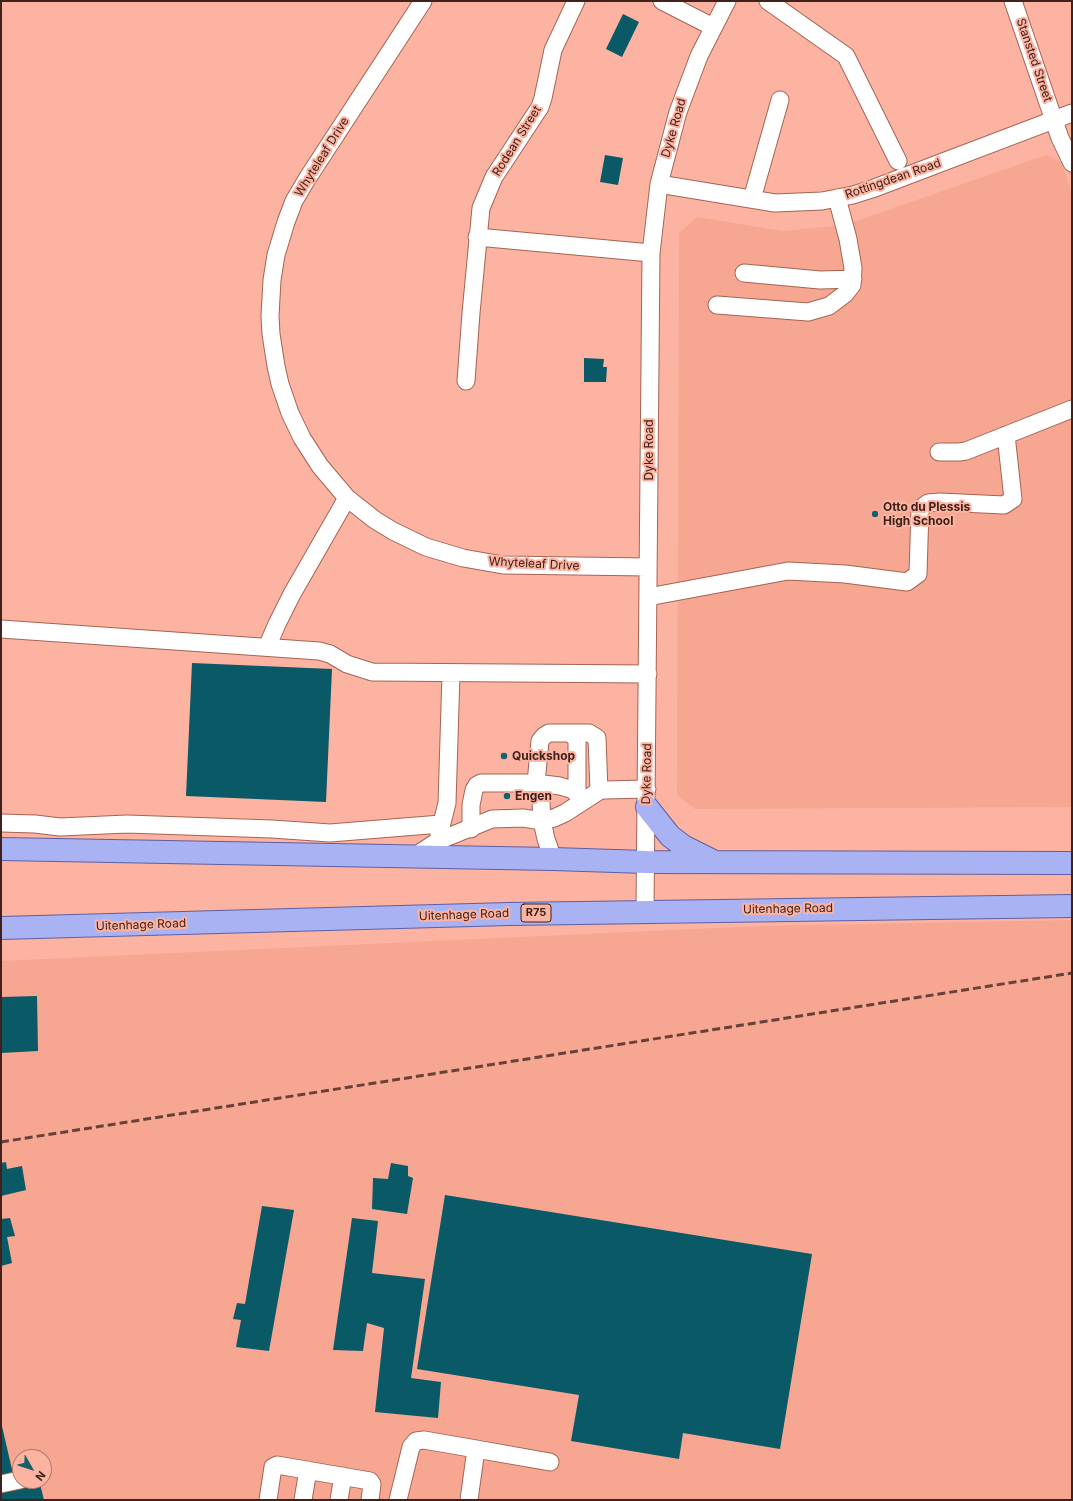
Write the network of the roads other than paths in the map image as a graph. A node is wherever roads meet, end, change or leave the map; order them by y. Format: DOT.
graph roads {
  1 [pos="423,1"];
  2 [pos="576,1"];
  3 [pos="662,1"];
  4 [pos="727,1"];
  5 [pos="768,1"];
  6 [pos="1013,1"];
  7 [pos="713,27"];
  8 [pos="780,100"];
  9 [pos="1072,113"];
  10 [pos="1054,119"];
  11 [pos="1066,136"];
  12 [pos="898,161"];
  13 [pos="1072,163"];
  14 [pos="659,184"];
  15 [pos="837,198"];
  16 [pos="752,199"];
  17 [pos="477,237"];
  18 [pos="651,253"];
  19 [pos="744,273"];
  20 [pos="853,279"];
  21 [pos="717,305"];
  22 [pos="466,381"];
  23 [pos="1072,409"];
  24 [pos="1006,435"];
  25 [pos="939,452"];
  26 [pos="347,498"];
  27 [pos="648,567"];
  28 [pos="648,597"];
  29 [pos="1,629"];
  30 [pos="267,648"];
  31 [pos="451,674"];
  32 [pos="648,674"];
  33 [pos="569,733"];
  34 [pos="538,783"];
  35 [pos="599,791"];
  36 [pos="580,797"];
  37 [pos="647,798"];
  38 [pos="542,821"];
  39 [pos="1,823"];
  40 [pos="442,824"];
  41 [pos="471,829"];
  42 [pos="438,841"];
  43 [pos="1,848"];
  44 [pos="415,856"];
  45 [pos="553,858"];
  46 [pos="646,862"];
  47 [pos="715,862"];
  48 [pos="1072,863"];
  49 [pos="1072,906"];
  50 [pos="645,912"];
  51 [pos="1,928"];
  52 [pos="476,1449"];
  53 [pos="550,1462"];
  54 [pos="308,1470"];
  55 [pos="343,1476"];
  56 [pos="12,1482"];
  57 [pos="1,1484"];
  58 [pos="268,1500"];
  59 [pos="303,1500"];
  60 [pos="339,1500"];
  61 [pos="370,1500"];
  62 [pos="398,1500"];
  63 [pos="470,1500"];
  1 -- 26 [label="street, Whyteleaf Drive"];
  2 -- 17 [label="street, Rodean Street"];
  3 -- 7 [label="street"];
  4 -- 7 [label="street, Dyke Road"];
  5 -- 12 [label="street"];
  6 -- 10 [label="street, Stansted Street"];
  7 -- 14 [label="street, Dyke Road"];
  8 -- 16 [label="street"];
  9 -- 10 [label="street, Rottingdean Road"];
  10 -- 11 [label="street, Stansted Street"];
  10 -- 15 [label="street, Rottingdean Road"];
  11 -- 13 [label="street, Stansted Street"];
  14 -- 16 [label="street, Rottingdean Road"];
  14 -- 18 [label="street, Dyke Road"];
  15 -- 16 [label="street, Rottingdean Road"];
  15 -- 20 [label="street"];
  17 -- 18 [label="street"];
  17 -- 22 [label="street, Rodean Street"];
  18 -- 27 [label="street, Dyke Road"];
  19 -- 20 [label="street"];
  20 -- 21 [label="street"];
  23 -- 24 [label="street"];
  24 -- 25 [label="street"];
  24 -- 28 [label="street"];
  26 -- 27 [label="street, Whyteleaf Drive"];
  26 -- 30 [label="street"];
  27 -- 28 [label="street, Dyke Road"];
  28 -- 32 [label="street, Dyke Road"];
  29 -- 30 [label="street"];
  30 -- 31 [label="street"];
  31 -- 32 [label="street"];
  31 -- 40 [label="street"];
  32 -- 37 [label="street, Dyke Road"];
  33 -- 34 [label="street"];
  33 -- 35 [label="street"];
  33 -- 36 [label="street"];
  34 -- 36 [label="street"];
  34 -- 38 [label="street"];
  34 -- 41 [label="street"];
  35 -- 36 [label="street"];
  35 -- 37 [label="street"];
  36 -- 38 [label="street"];
  37 -- 46 [label="street, Dyke Road"];
  37 -- 47 [label="main road"];
  38 -- 41 [label="street"];
  38 -- 45 [label="street"];
  39 -- 40 [label="street"];
  40 -- 42 [label="street"];
  41 -- 42 [label="street"];
  42 -- 44 [label="street"];
  43 -- 44 [label="main road"];
  44 -- 45 [label="main road"];
  45 -- 46 [label="main road"];
  46 -- 47 [label="main road"];
  46 -- 50 [label="street, Dyke Road"];
  47 -- 48 [label="main road"];
  49 -- 50 [label="main road, Uitenhage Road / R75"];
  50 -- 51 [label="main road, Uitenhage Road / R75"];
  52 -- 53 [label="street"];
  52 -- 62 [label="street"];
  52 -- 63 [label="street"];
  54 -- 55 [label="street"];
  54 -- 58 [label="street"];
  54 -- 59 [label="street"];
  55 -- 60 [label="street"];
  55 -- 61 [label="street"];
  56 -- 57 [label="street"];
}
